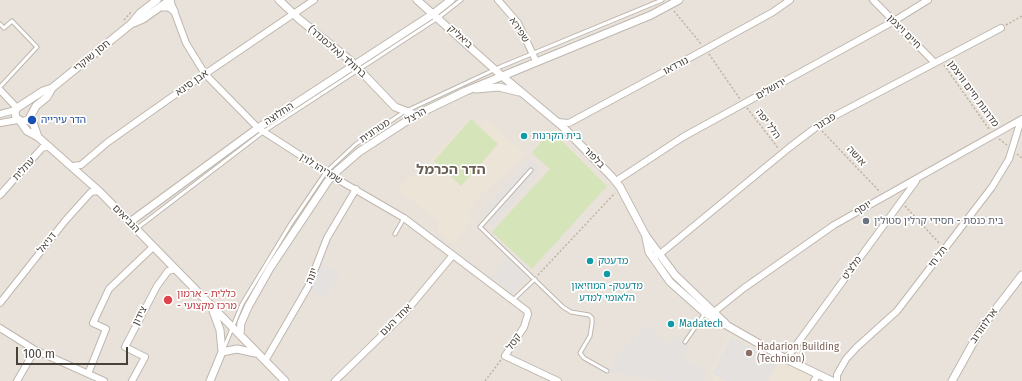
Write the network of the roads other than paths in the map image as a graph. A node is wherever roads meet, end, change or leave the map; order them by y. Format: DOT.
graph roads {
  1 [pos="157,0"];
  2 [pos="170,0"];
  3 [pos="279,0"];
  4 [pos="314,0"];
  5 [pos="417,0"];
  6 [pos="451,0"];
  7 [pos="461,0"];
  8 [pos="498,0"];
  9 [pos="662,0"];
  10 [pos="679,0"];
  11 [pos="790,0"];
  12 [pos="874,0"];
  13 [pos="928,0"];
  14 [pos="161,7"];
  15 [pos="174,11"];
  16 [pos="294,15"];
  17 [pos="436,16"];
  18 [pos="894,22"];
  19 [pos="0,24"];
  20 [pos="131,24"];
  21 [pos="1001,28"];
  22 [pos="533,53"];
  23 [pos="536,61"];
  24 [pos="938,62"];
  25 [pos="358,67"];
  26 [pos="495,70"];
  27 [pos="205,74"];
  28 [pos="502,76"];
  29 [pos="52,88"];
  30 [pos="0,89"];
  31 [pos="466,91"];
  32 [pos="523,93"];
  33 [pos="0,98"];
  34 [pos="18,107"];
  35 [pos="395,107"];
  36 [pos="404,112"];
  37 [pos="0,114"];
  38 [pos="31,115"];
  39 [pos="416,115"];
  40 [pos="396,117"];
  41 [pos="1021,120"];
  42 [pos="19,121"];
  43 [pos="558,122"];
  44 [pos="0,123"];
  45 [pos="261,130"];
  46 [pos="38,137"];
  47 [pos="49,146"];
  48 [pos="73,166"];
  49 [pos="531,170"];
  50 [pos="329,174"];
  51 [pos="918,178"];
  52 [pos="618,184"];
  53 [pos="356,189"];
  54 [pos="99,191"];
  55 [pos="0,195"];
  56 [pos="404,218"];
  57 [pos="130,222"];
  58 [pos="136,229"];
  59 [pos="395,234"];
  60 [pos="646,236"];
  61 [pos="153,247"];
  62 [pos="649,252"];
  63 [pos="660,254"];
  64 [pos="453,255"];
  65 [pos="175,269"];
  66 [pos="1022,275"];
  67 [pos="535,279"];
  68 [pos="513,300"];
  69 [pos="0,302"];
  70 [pos="210,305"];
  71 [pos="714,312"];
  72 [pos="705,313"];
  73 [pos="726,324"];
  74 [pos="232,327"];
  75 [pos="0,328"];
  76 [pos="240,335"];
  77 [pos="685,342"];
  78 [pos="34,350"];
  79 [pos="222,352"];
  80 [pos="258,354"];
  81 [pos="786,359"];
  82 [pos="265,361"];
  83 [pos="607,371"];
  84 [pos="88,374"];
  85 [pos="818,374"];
  86 [pos="18,381"];
  87 [pos="104,381"];
  88 [pos="132,381"];
  89 [pos="210,381"];
  90 [pos="285,381"];
  91 [pos="335,381"];
  92 [pos="558,381"];
  93 [pos="814,381"];
  94 [pos="832,381"];
  95 [pos="837,381"];
  96 [pos="952,381"];
  1 -- 20 [label="street, חסן שוקרי"];
  2 -- 14 [label="street, חסן שוקרי"];
  2 -- 15 [label="street, שמריהו לוין"];
  3 -- 16 [label="street, ברוולד (אלכסנדר)"];
  4 -- 16 [label="street, אבן סינא"];
  5 -- 17 [label="street, ביאליק"];
  6 -- 17 [label="street, החלוצה"];
  7 -- 17 [label="lane"];
  8 -- 22 [label="street, שפירא"];
  9 -- 22 [label="lane, מטרונית"];
  10 -- 23 [label="street, הרצל"];
  11 -- 43 [label="street, נורדאו"];
  12 -- 18 [label="street, חיים ויצמן"];
  13 -- 18 [label="street, ירושלים"];
  14 -- 15 [label="street"];
  14 -- 20 [label="street, חסן שוקרי"];
  15 -- 27 [label="street, שמריהו לוין"];
  16 -- 25 [label="street, ברוולד (אלכסנדר)"];
  16 -- 27 [label="street, אבן סינא"];
  17 -- 25 [label="street, החלוצה"];
  17 -- 26 [label="street, ביאליק"];
  18 -- 24 [label="street, חיים ויצמן"];
  18 -- 52 [label="street, ירושלים"];
  19 -- 30 [label="lane"];
  20 -- 29 [label="street, חסן שוקרי"];
  21 -- 24 [label="street, פבזנר"];
  22 -- 23 [label="street, שפירא"];
  22 -- 26 [label="lane, מטרונית"];
  23 -- 28 [label="street, הרצל"];
  24 -- 63 [label="street, פבזנר"];
  25 -- 35 [label="street, ברוולד (אלכסנדר)"];
  25 -- 45 [label="street, החלוצה"];
  26 -- 28 [label="street, ביאליק"];
  26 -- 36 [label="lane, מטרונית"];
  27 -- 45 [label="street, שמריהו לוין"];
  27 -- 48 [label="street, אבן סינא"];
  28 -- 31 [label="street, הרצל"];
  28 -- 32 [label="street, בלפור"];
  29 -- 34 [label="street, חסן שוקרי"];
  29 -- 38 [label="street, חסן שוקרי"];
  30 -- 33 [label="street"];
  30 -- 34 [label="street"];
  31 -- 32 [label="street, בלפור"];
  31 -- 39 [label="street, הרצל"];
  32 -- 43 [label="street, בלפור"];
  34 -- 37 [label="street"];
  34 -- 38 [label="street"];
  34 -- 42 [label="street"];
  35 -- 36 [label="street, ברוולד (אלכסנדר)"];
  35 -- 40 [label="lane"];
  36 -- 39 [label="street, ברוולד (אלכסנדר)"];
  36 -- 40 [label="lane, מטרונית"];
  38 -- 42 [label="street"];
  38 -- 46 [label="street"];
  39 -- 50 [label="street, הרצל"];
  40 -- 50 [label="lane, מטרונית"];
  41 -- 51 [label="street, יוסף"];
  41 -- 95 [label="street, תל חי"];
  42 -- 44 [label="street"];
  42 -- 46 [label="street, הנביאים"];
  43 -- 52 [label="street, בלפור"];
  45 -- 50 [label="street, שמריהו לוין"];
  45 -- 57 [label="street, החלוצה"];
  45 -- 58 [label="lane"];
  46 -- 47 [label="street, הנביאים"];
  47 -- 48 [label="street, הנביאים"];
  47 -- 55 [label="street, עתלית"];
  48 -- 54 [label="street, הנביאים"];
  49 -- 67 [label="lane"];
  50 -- 53 [label="street, שמריהו לוין"];
  50 -- 74 [label="lane, מטרונית"];
  50 -- 76 [label="street, הרצל"];
  51 -- 71 [label="street, יוסף"];
  51 -- 81 [label="street, מלצ'ט"];
  52 -- 60 [label="street, בלפור"];
  53 -- 56 [label="street, שמריהו לוין"];
  53 -- 82 [label="street, יונה"];
  54 -- 57 [label="street, הנביאים"];
  54 -- 69 [label="street, דניאל"];
  56 -- 59 [label="lane"];
  56 -- 64 [label="street, שמריהו לוין"];
  57 -- 58 [label="street, הנביאים"];
  58 -- 61 [label="street, הנביאים"];
  60 -- 62 [label="street, בלפור"];
  60 -- 63 [label="street, בלפור"];
  61 -- 65 [label="street, הנביאים"];
  61 -- 84 [label="street"];
  62 -- 63 [label="street"];
  62 -- 72 [label="street, בלפור"];
  63 -- 71 [label="street, בלפור"];
  64 -- 68 [label="street, שמריהו לוין"];
  64 -- 91 [label="street, אחד העם"];
  65 -- 70 [label="street, הנביאים"];
  65 -- 88 [label="street, צידון"];
  66 -- 96 [label="street, ארלוזורוב"];
  67 -- 68 [label="lane"];
  67 -- 83 [label="lane"];
  68 -- 92 [label="street, קסל"];
  70 -- 74 [label="street, הנביאים"];
  70 -- 79 [label="street, הנביאים"];
  71 -- 73 [label="street, בלפור"];
  72 -- 73 [label="street, בלפור"];
  72 -- 77 [label="lane"];
  73 -- 81 [label="street, בלפור"];
  74 -- 76 [label="street, הנביאים"];
  74 -- 79 [label="lane, מטרונית"];
  75 -- 78 [label="street"];
  76 -- 80 [label="street, הנביאים"];
  78 -- 84 [label="street"];
  78 -- 86 [label="street"];
  79 -- 80 [label="street"];
  79 -- 89 [label="street"];
  80 -- 82 [label="street, הנביאים"];
  81 -- 85 [label="street, בלפור"];
  82 -- 90 [label="street, הנביאים"];
  84 -- 87 [label="street"];
  85 -- 93 [label="street"];
  85 -- 94 [label="street, בלפור"];
}
